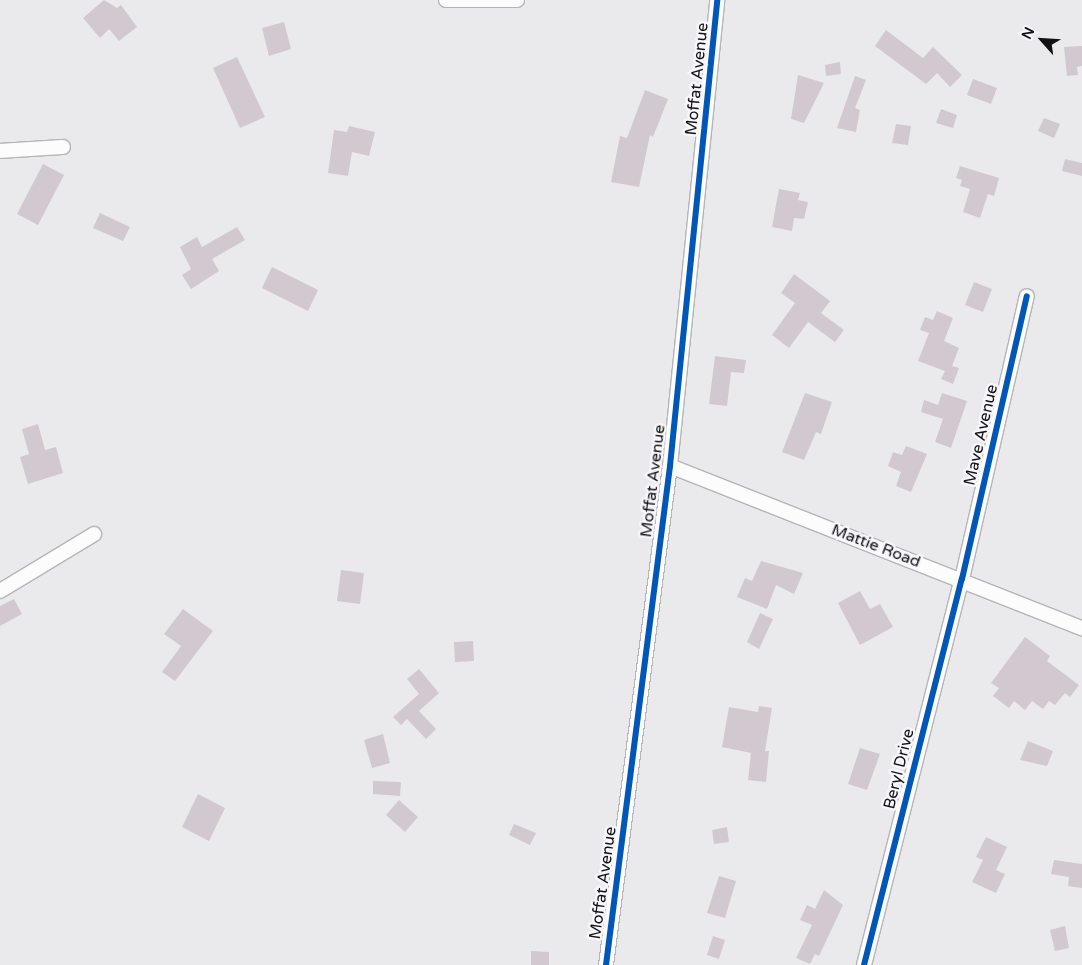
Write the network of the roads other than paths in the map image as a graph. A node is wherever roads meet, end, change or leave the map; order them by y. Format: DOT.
graph roads {
  1 [pos="446,0"];
  2 [pos="517,0"];
  3 [pos="717,0"];
  4 [pos="63,147"];
  5 [pos="0,151"];
  6 [pos="1027,296"];
  7 [pos="670,466"];
  8 [pos="94,534"];
  9 [pos="962,580"];
  10 [pos="0,591"];
  11 [pos="1082,628"];
  12 [pos="606,965"];
  13 [pos="864,965"];
  1 -- 2 [label="street"];
  3 -- 7 [label="street, Moffat Avenue"];
  4 -- 5 [label="street"];
  6 -- 9 [label="street, Mave Avenue"];
  7 -- 9 [label="street, Mattie Road"];
  7 -- 12 [label="street, Moffat Avenue"];
  8 -- 10 [label="street"];
  9 -- 11 [label="street, Mattie Road"];
  9 -- 13 [label="street, Beryl Drive"];
}
